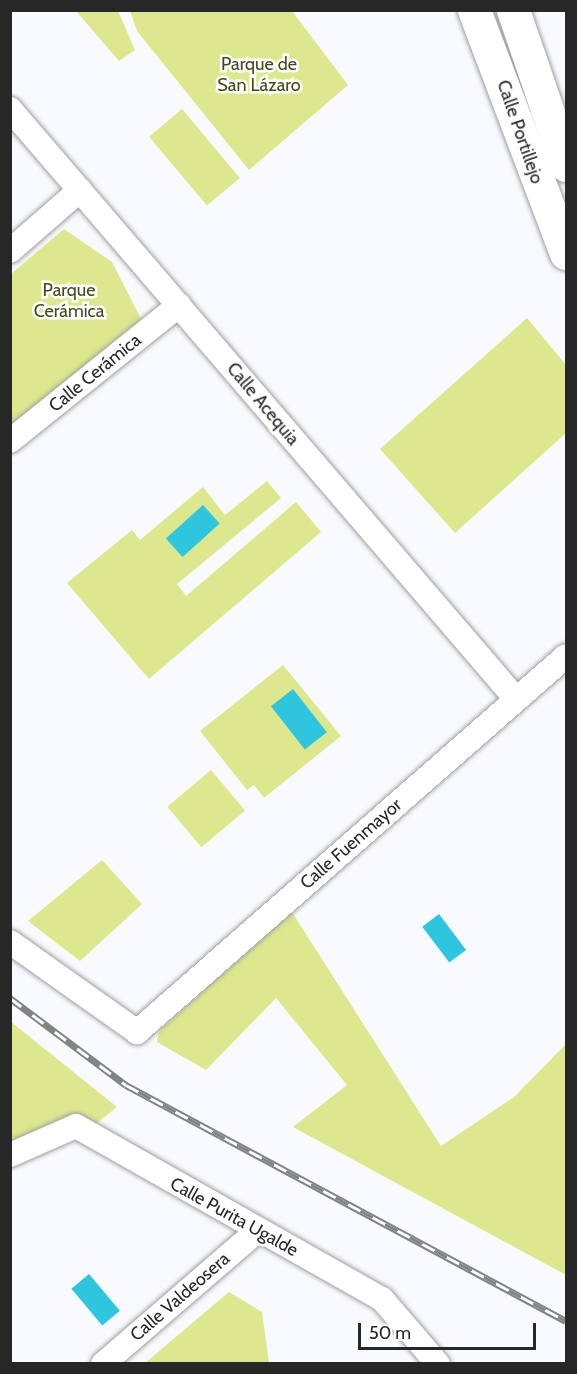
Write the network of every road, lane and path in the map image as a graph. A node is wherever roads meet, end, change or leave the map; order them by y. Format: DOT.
graph roads {
  1 [pos="474,10"];
  2 [pos="513,10"];
  3 [pos="10,109"];
  4 [pos="567,165"];
  5 [pos="80,190"];
  6 [pos="10,251"];
  7 [pos="567,254"];
  8 [pos="179,305"];
  9 [pos="10,441"];
  10 [pos="567,656"];
  11 [pos="516,699"];
  12 [pos="10,942"];
  13 [pos="10,1155"];
  14 [pos="257,1231"];
  15 [pos="103,1364"];
  16 [pos="438,1364"];
  1 -- 7 [label="main road, Calle Portillejo"];
  2 -- 4 [label="main road, Calle Portillejo"];
  3 -- 5 [label="street, Calle Acequia"];
  5 -- 6 [label="street"];
  5 -- 8 [label="street, Calle Acequia"];
  8 -- 9 [label="street, Calle Cerámica"];
  8 -- 11 [label="street, Calle Acequia"];
  10 -- 11 [label="street, Calle Fuenmayor"];
  11 -- 12 [label="street, Calle Fuenmayor"];
  13 -- 14 [label="street, Calle Purita Ugalde"];
  14 -- 15 [label="street, Calle Valdeosera"];
  14 -- 16 [label="street, Calle Purita Ugalde"];
}
